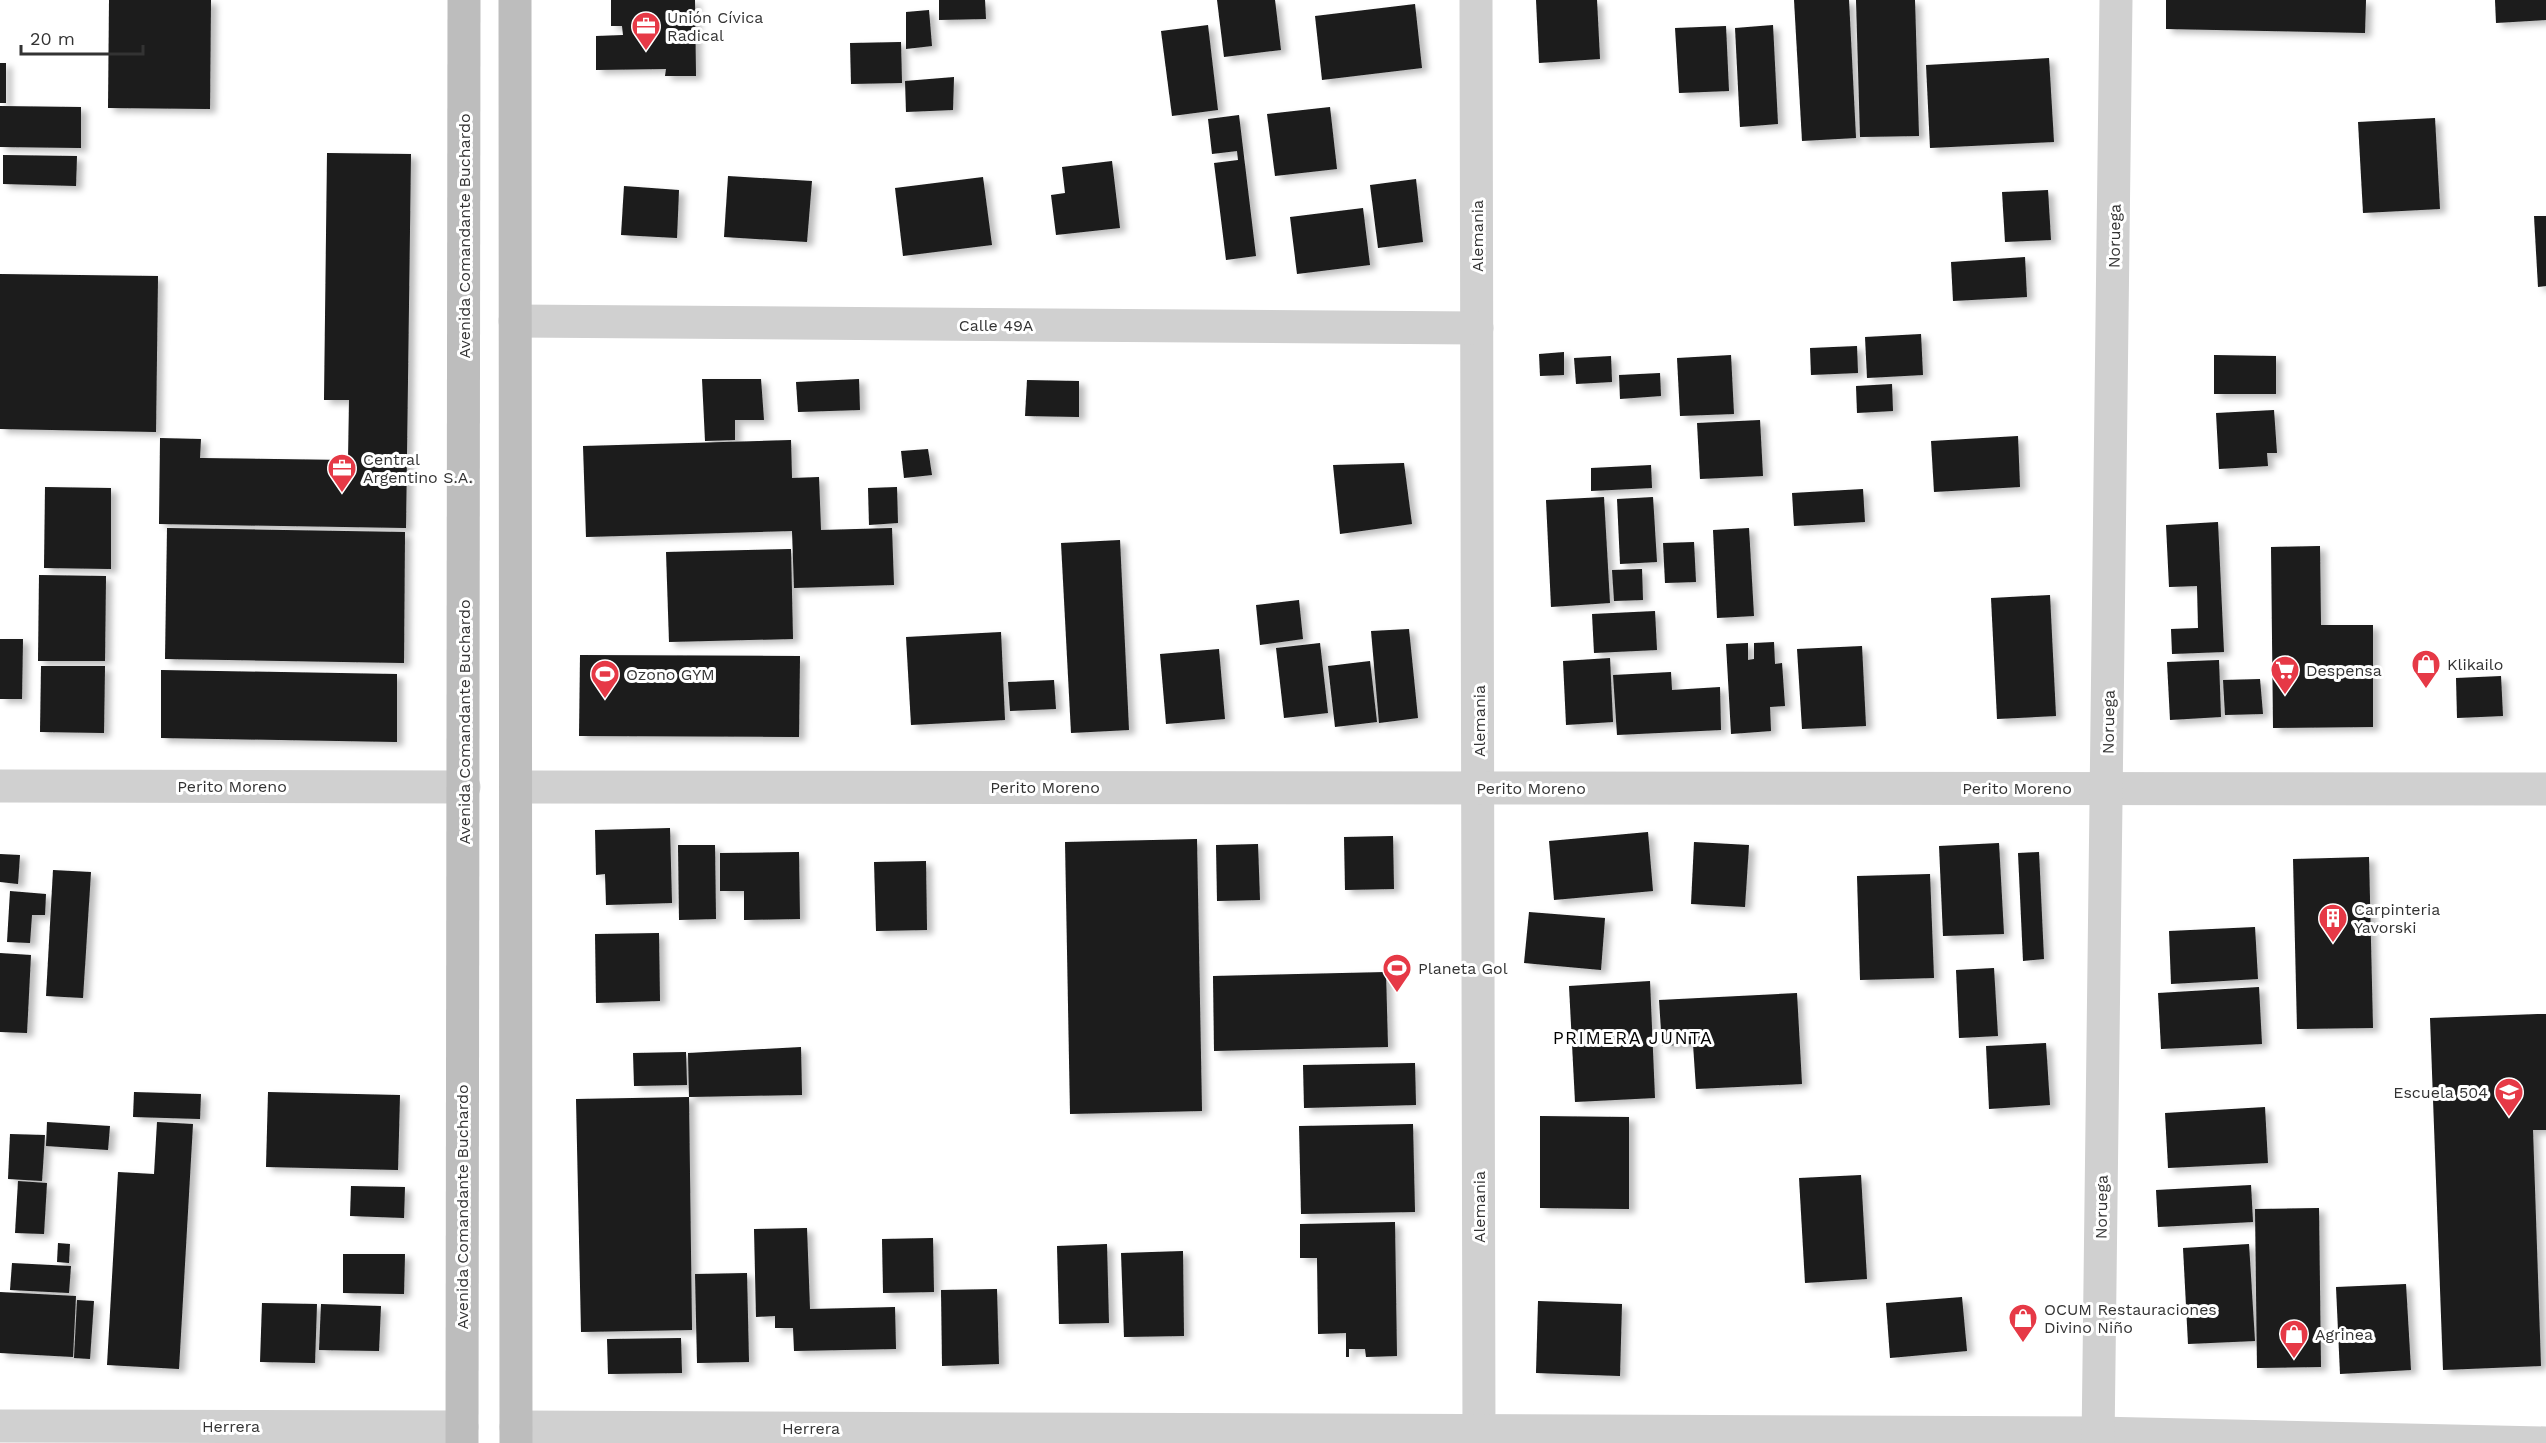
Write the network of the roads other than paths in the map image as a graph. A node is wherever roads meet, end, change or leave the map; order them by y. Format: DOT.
graph roads {
  1 [pos="464,0"];
  2 [pos="515,0"];
  3 [pos="1476,0"];
  4 [pos="2116,0"];
  5 [pos="515,321"];
  6 [pos="1477,328"];
  7 [pos="0,786"];
  8 [pos="464,787"];
  9 [pos="516,787"];
  10 [pos="1479,788"];
  11 [pos="2108,789"];
  12 [pos="2546,789"];
  13 [pos="0,1426"];
  14 [pos="462,1435"];
  15 [pos="516,1435"];
  16 [pos="1479,1437"];
  17 [pos="2098,1438"];
  18 [pos="2546,1443"];
  1 -- 8 [label="main road, Avenida Comandante Buchardo"];
  2 -- 5 [label="main road"];
  3 -- 6 [label="street, Alemania"];
  4 -- 11 [label="street, Noruega"];
  5 -- 6 [label="street, Calle 49A"];
  5 -- 9 [label="main road"];
  6 -- 10 [label="street, Alemania"];
  7 -- 8 [label="street, Perito Moreno"];
  8 -- 14 [label="main road, Avenida Comandante Buchardo"];
  9 -- 10 [label="street, Perito Moreno"];
  9 -- 15 [label="main road"];
  10 -- 11 [label="street, Perito Moreno"];
  10 -- 16 [label="street, Alemania"];
  11 -- 12 [label="street, Perito Moreno"];
  11 -- 17 [label="street, Noruega"];
  13 -- 14 [label="street, Herrera"];
  15 -- 16 [label="street, Herrera"];
  16 -- 17 [label="street, Herrera"];
  17 -- 18 [label="street, Herrera"];
}
